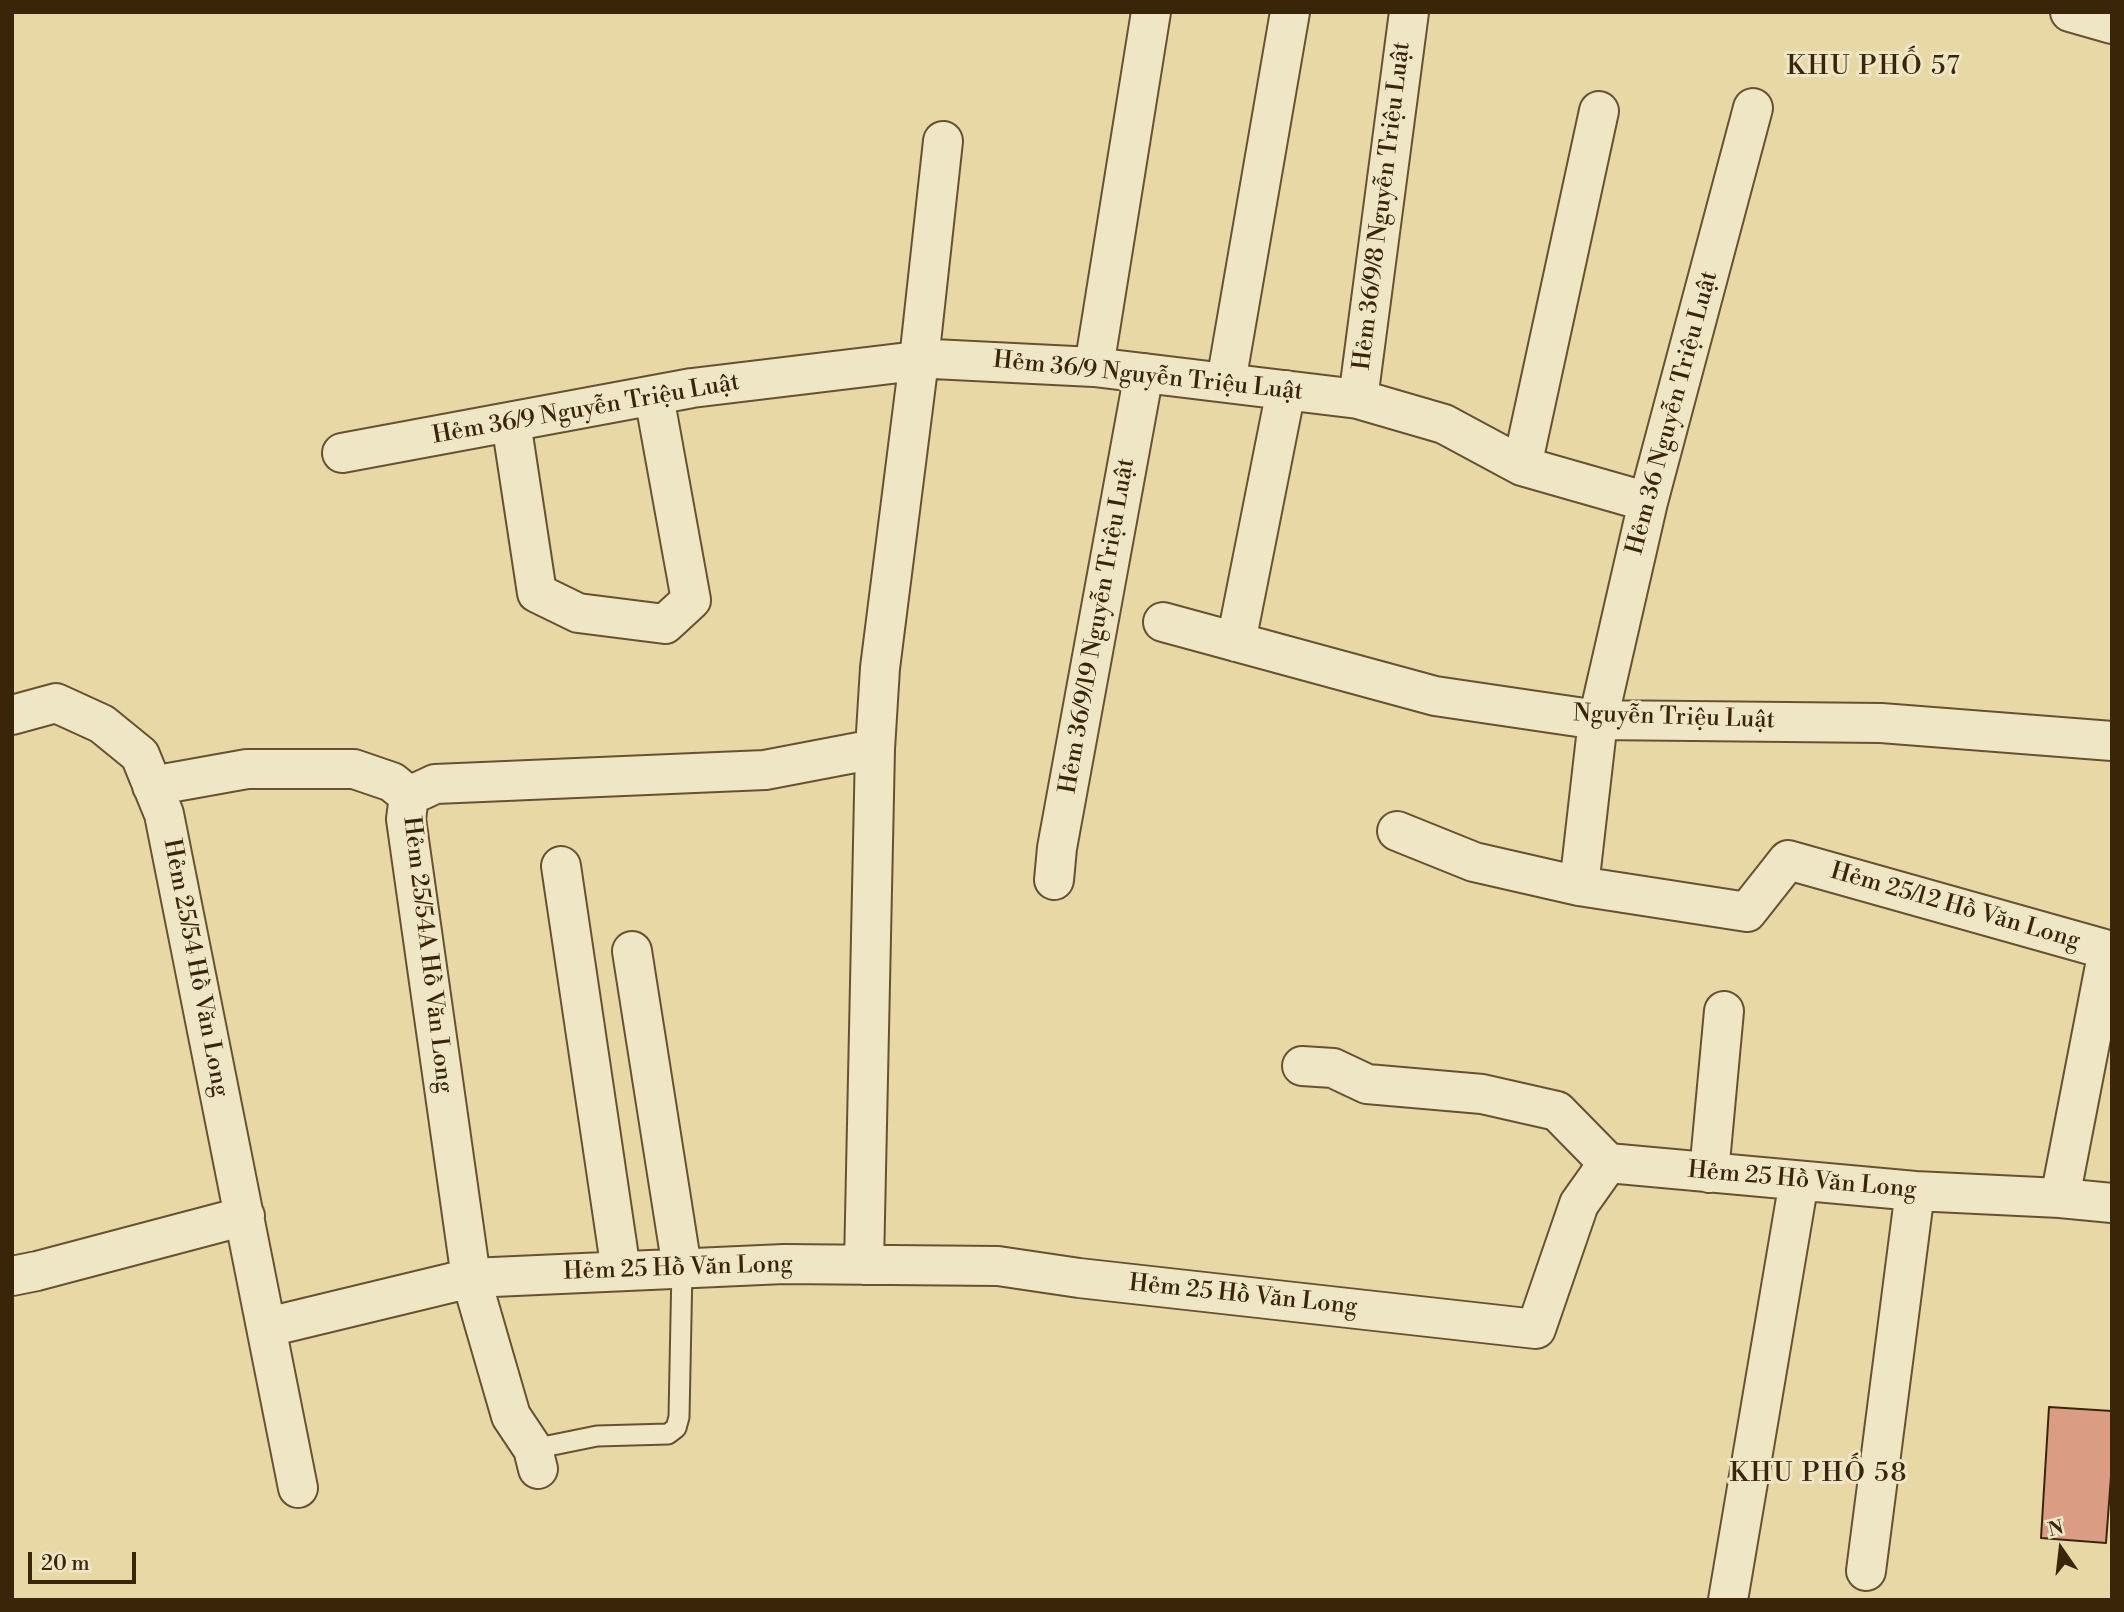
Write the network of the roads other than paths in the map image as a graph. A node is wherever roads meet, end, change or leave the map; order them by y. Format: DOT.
graph roads {
  1 [pos="1151,12"];
  2 [pos="1290,12"];
  3 [pos="1409,12"];
  4 [pos="2070,12"];
  5 [pos="2112,24"];
  6 [pos="1753,108"];
  7 [pos="1599,111"];
  8 [pos="943,141"];
  9 [pos="919,360"];
  10 [pos="1094,367"];
  11 [pos="1144,373"];
  12 [pos="1226,383"];
  13 [pos="1286,390"];
  14 [pos="654,396"];
  15 [pos="1358,399"];
  16 [pos="511,422"];
  17 [pos="342,453"];
  18 [pos="1522,466"];
  19 [pos="1648,502"];
  20 [pos="1163,622"];
  21 [pos="1236,642"];
  22 [pos="12,715"];
  23 [pos="1598,720"];
  24 [pos="2112,741"];
  25 [pos="875,749"];
  26 [pos="152,786"];
  27 [pos="409,796"];
  28 [pos="1397,831"];
  29 [pos="561,866"];
  30 [pos="1054,880"];
  31 [pos="1579,886"];
  32 [pos="632,951"];
  33 [pos="1724,1011"];
  34 [pos="1302,1066"];
  35 [pos="1608,1163"];
  36 [pos="1709,1173"];
  37 [pos="1799,1181"];
  38 [pos="1915,1191"];
  39 [pos="2060,1198"];
  40 [pos="2112,1203"];
  41 [pos="245,1216"];
  42 [pos="864,1265"];
  43 [pos="682,1268"];
  44 [pos="621,1271"];
  45 [pos="12,1276"];
  46 [pos="471,1278"];
  47 [pos="268,1327"];
  48 [pos="535,1459"];
  49 [pos="298,1488"];
  50 [pos="1866,1572"];
  51 [pos="1728,1600"];
  1 -- 10 [label="street"];
  2 -- 12 [label="street"];
  3 -- 15 [label="street, Hẻm 36/9/8 Nguyễn Triệu Luật"];
  4 -- 5 [label="street"];
  6 -- 19 [label="street, Hẻm 36 Nguyễn Triệu Luật"];
  7 -- 18 [label="street"];
  8 -- 9 [label="street"];
  9 -- 10 [label="street, Hẻm 36/9 Nguyễn Triệu Luật"];
  9 -- 14 [label="street, Hẻm 36/9 Nguyễn Triệu Luật"];
  9 -- 25 [label="street"];
  10 -- 11 [label="street, Hẻm 36/9 Nguyễn Triệu Luật"];
  11 -- 12 [label="street, Hẻm 36/9 Nguyễn Triệu Luật"];
  11 -- 30 [label="street, Hẻm 36/9/19 Nguyễn Triệu Luật"];
  12 -- 13 [label="street, Hẻm 36/9 Nguyễn Triệu Luật"];
  13 -- 15 [label="street, Hẻm 36/9 Nguyễn Triệu Luật"];
  13 -- 21 [label="street"];
  14 -- 16 [label="street, Hẻm 36/9 Nguyễn Triệu Luật"];
  14 -- 16 [label="street"];
  15 -- 18 [label="street, Hẻm 36/9 Nguyễn Triệu Luật"];
  16 -- 17 [label="street, Hẻm 36/9 Nguyễn Triệu Luật"];
  18 -- 19 [label="street, Hẻm 36/9 Nguyễn Triệu Luật"];
  19 -- 23 [label="street, Hẻm 36 Nguyễn Triệu Luật"];
  20 -- 21 [label="street, Nguyễn Triệu Luật"];
  21 -- 23 [label="street, Nguyễn Triệu Luật"];
  22 -- 26 [label="street, Hẻm 25/54 Hồ Văn Long"];
  23 -- 24 [label="street, Nguyễn Triệu Luật"];
  23 -- 31 [label="street, Hẻm 36 Nguyễn Triệu Luật"];
  25 -- 27 [label="street, Hẻm 25/54A Hồ Văn Long"];
  25 -- 42 [label="street"];
  26 -- 27 [label="street"];
  26 -- 41 [label="street, Hẻm 25/54 Hồ Văn Long"];
  27 -- 46 [label="street, Hẻm 25/54A Hồ Văn Long"];
  28 -- 31 [label="street"];
  29 -- 44 [label="street"];
  31 -- 39 [label="street, Hẻm 25/12 Hồ Văn Long"];
  32 -- 43 [label="street"];
  33 -- 36 [label="street"];
  34 -- 35 [label="street"];
  35 -- 36 [label="street, Hẻm 25 Hồ Văn Long"];
  35 -- 42 [label="street, Hẻm 25 Hồ Văn Long"];
  36 -- 37 [label="street, Hẻm 25 Hồ Văn Long"];
  37 -- 38 [label="street, Hẻm 25 Hồ Văn Long"];
  37 -- 51 [label="street"];
  38 -- 39 [label="street, Hẻm 25 Hồ Văn Long"];
  38 -- 50 [label="street"];
  39 -- 40 [label="street, Hẻm 25 Hồ Văn Long"];
  41 -- 45 [label="street"];
  41 -- 47 [label="street, Hẻm 25/54 Hồ Văn Long"];
  42 -- 43 [label="street, Hẻm 25 Hồ Văn Long"];
  43 -- 44 [label="street, Hẻm 25 Hồ Văn Long"];
  43 -- 48 [label="lane"];
  44 -- 46 [label="street, Hẻm 25 Hồ Văn Long"];
  46 -- 47 [label="street, Hẻm 25 Hồ Văn Long"];
  46 -- 48 [label="street, Hẻm 25/54A Hồ Văn Long"];
  47 -- 49 [label="street, Hẻm 25/54 Hồ Văn Long"];
}
